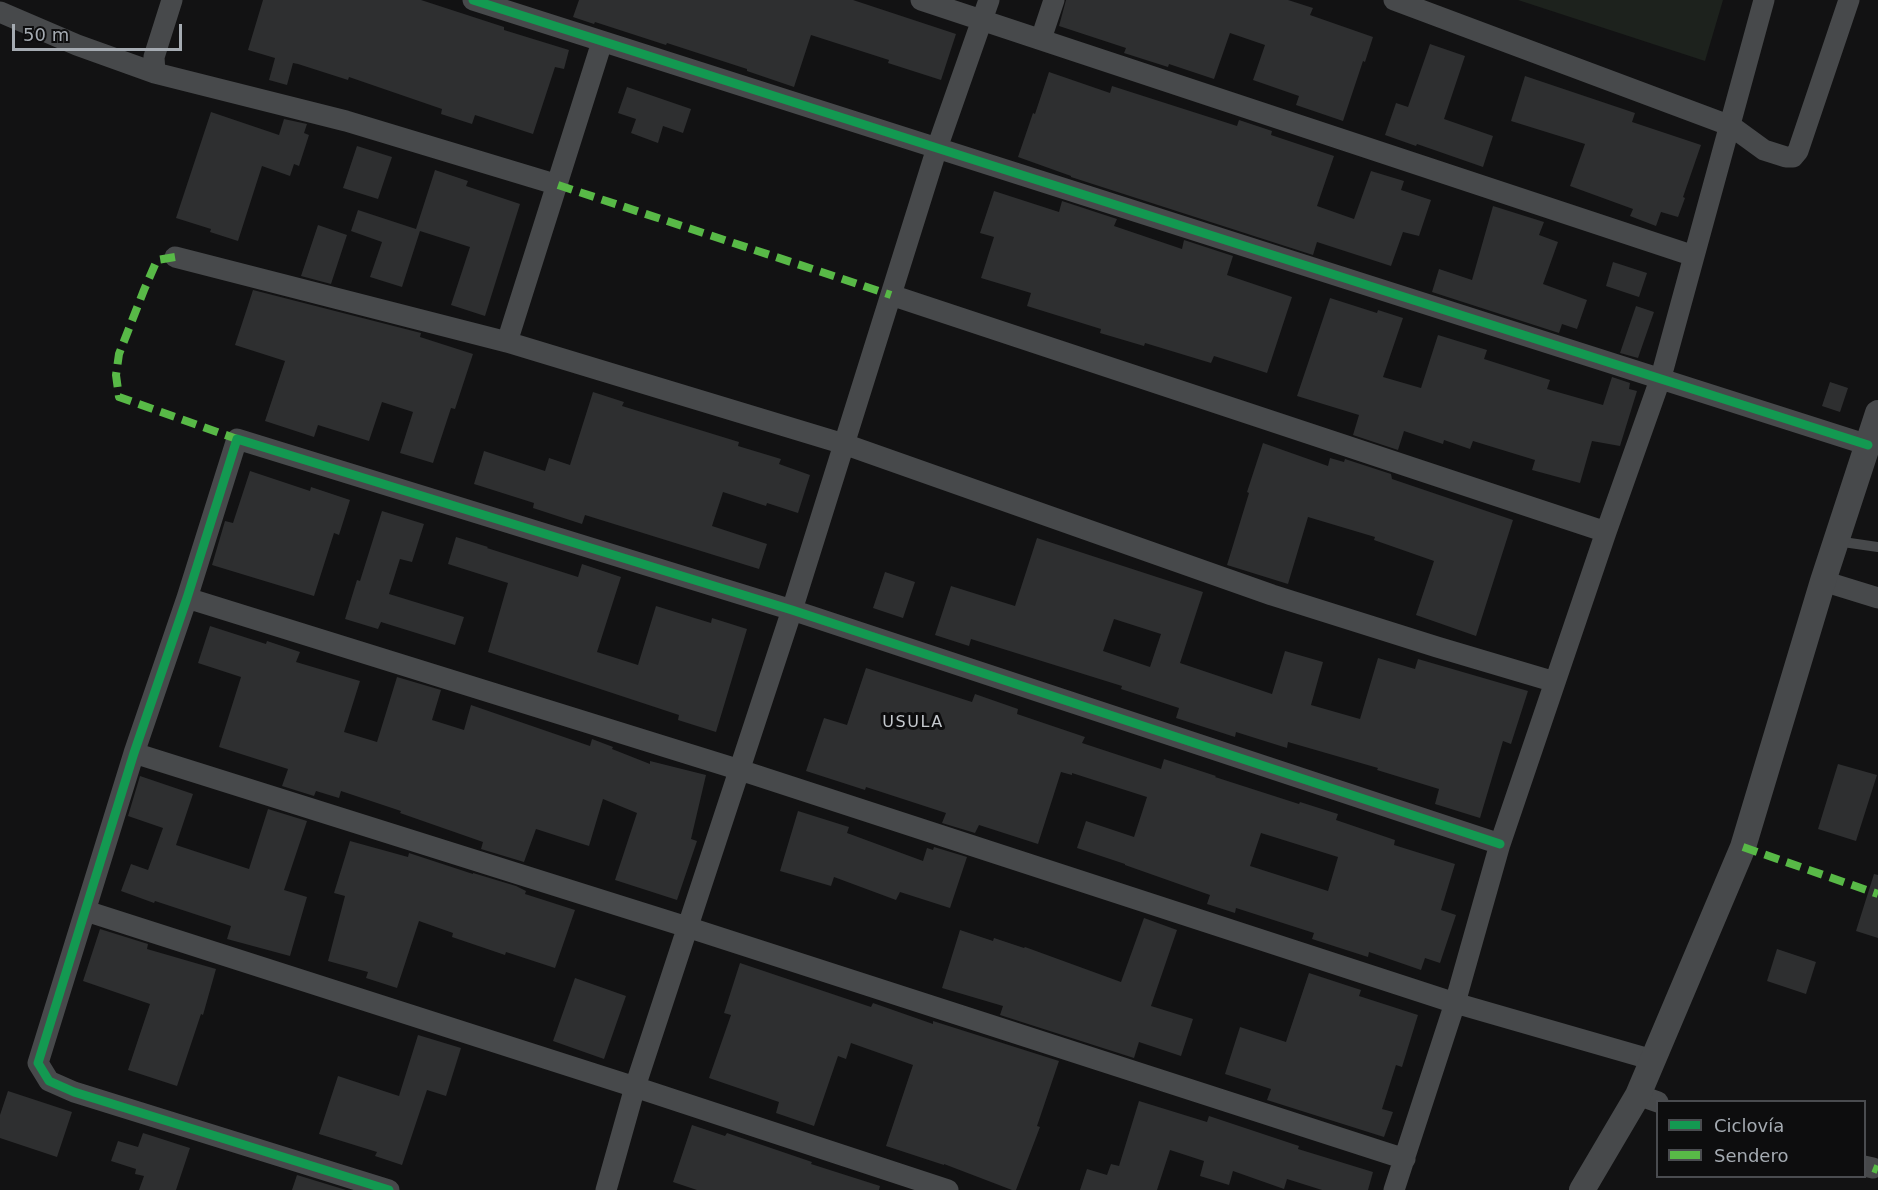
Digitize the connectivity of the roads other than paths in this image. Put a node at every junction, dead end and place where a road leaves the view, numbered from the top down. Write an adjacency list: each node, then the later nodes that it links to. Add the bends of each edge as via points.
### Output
1 (172, 0): 12 (street, via 154,57)
2 (473, 0): 11 (street)
3 (921, 0): 8 (street)
4 (1054, 0): 10 (street)
5 (1394, 0): 13 (street)
6 (1764, 0): 13 (street)
7 (1849, 0): 13 (street, via 1793,157 1764,150)
8 (986, 10): 10 (street); 14 (street)
9 (0, 12): 12 (street)
10 (1041, 39): 16 (street)
11 (602, 42): 14 (street); 15 (street)
12 (155, 73): 15 (street, via 346,121)
13 (1731, 126): 16 (street)
14 (937, 148): 18 (street); 20 (street)
15 (558, 185): 19 (street)
16 (1694, 256): 20 (street)
17 (175, 257): 19 (street)
18 (891, 295): 22 (street); 24 (street)
19 (507, 342): 22 (street)
20 (1661, 377): 23 (street); 24 (street)
21 (1878, 413): 23 (street)
22 (844, 444): 30 (street); 31 (street, via 1272,595)
23 (1873, 446): 25 (street)
24 (1606, 532): 31 (street)
25 (1836, 541): 26 (lane); 27 (street)
26 (1878, 547)
27 (1823, 581): 29 (street); 38 (street, via 1743,847)
28 (187, 598): 30 (street, via 237,439); 32 (street); 33 (street)
29 (1878, 598)
30 (792, 610): 33 (street); 34 (street)
31 (1555, 682): 34 (street)
32 (134, 753): 35 (street); 36 (street)
33 (740, 770): 36 (street); 37 (street)
34 (1500, 844): 37 (street)
35 (86, 911): 39 (street); 42 (street, via 38,1063 49,1081)
36 (687, 927): 39 (street); 41 (street)
37 (1455, 1003): 38 (street); 41 (street)
38 (1653, 1060): 40 (street)
39 (635, 1087): 43 (street); 44 (street)
40 (1648, 1098): 46 (street)
41 (1405, 1159): 45 (street)
42 (389, 1190)
43 (606, 1190)
44 (948, 1190)
45 (1394, 1190)
46 (1582, 1190)

